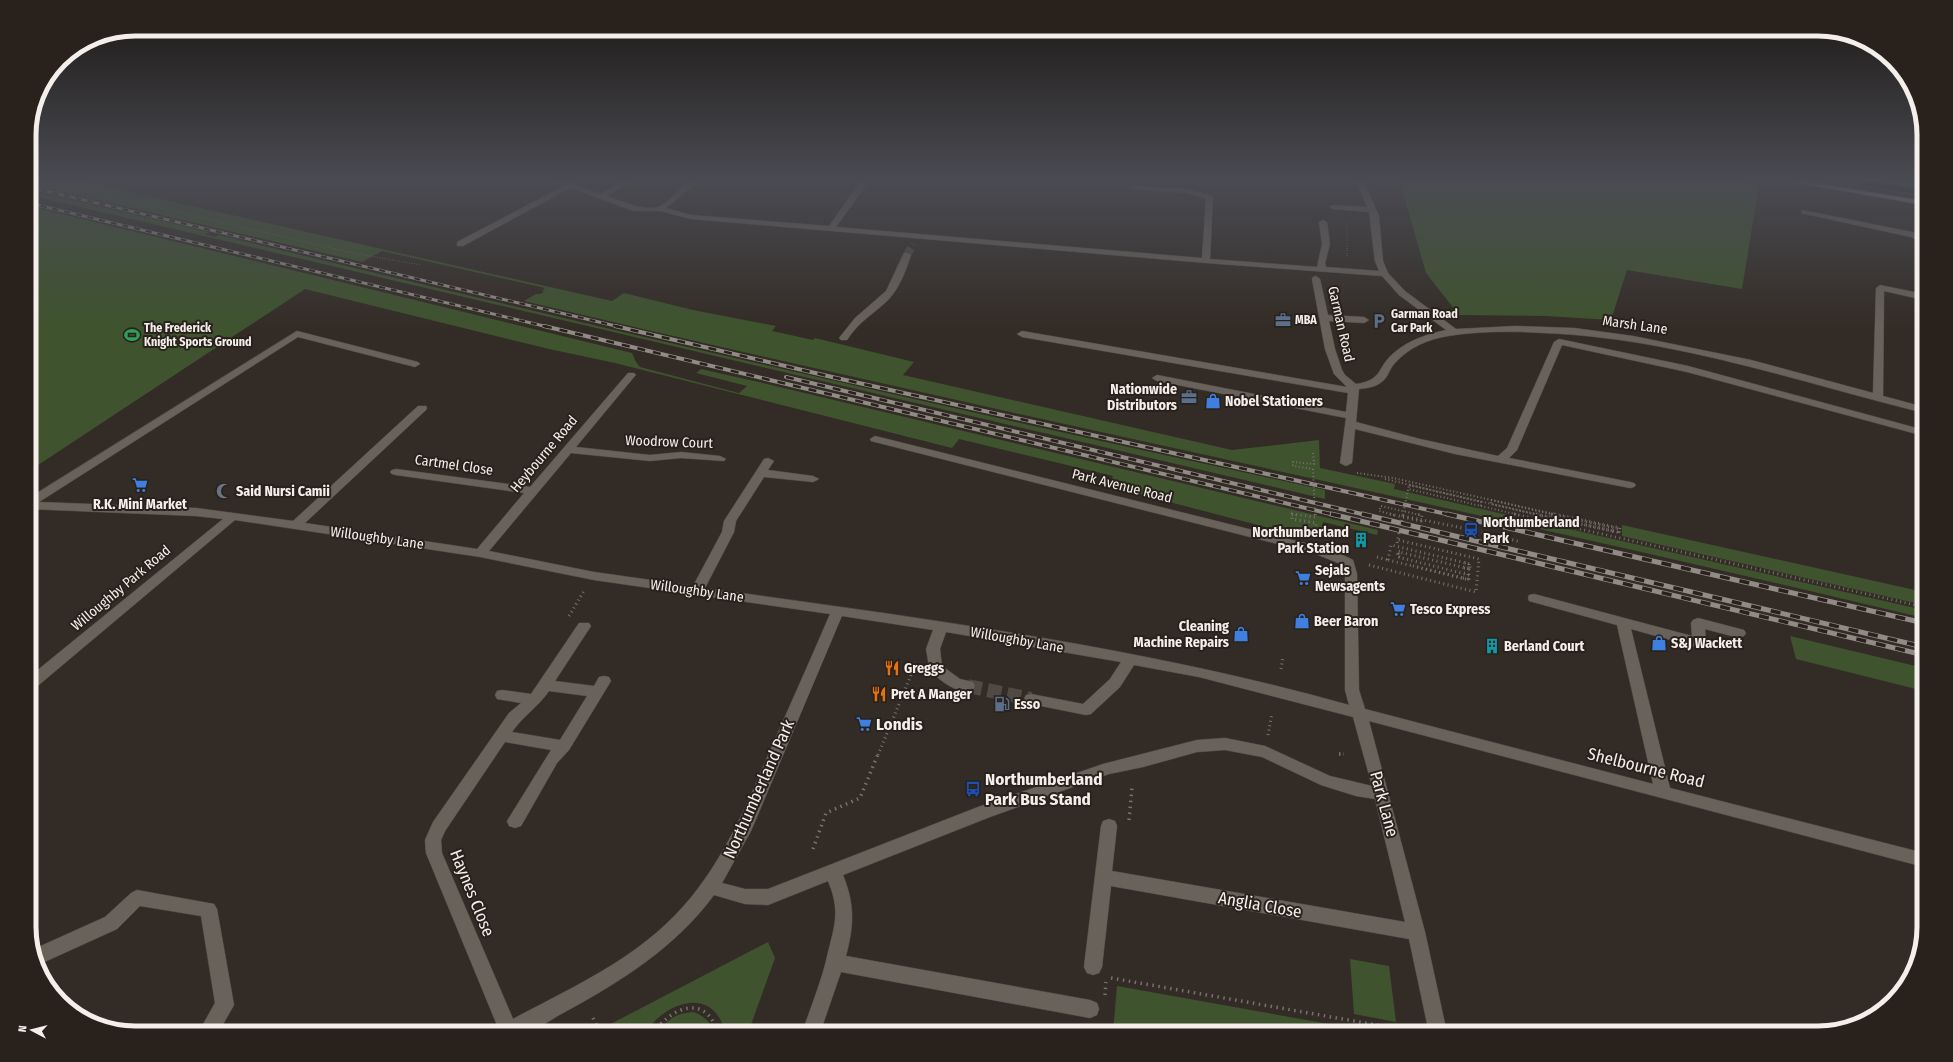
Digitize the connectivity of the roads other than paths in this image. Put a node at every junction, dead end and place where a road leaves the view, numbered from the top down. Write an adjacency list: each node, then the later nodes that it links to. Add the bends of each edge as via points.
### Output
1 (489, 229): 9 (street)
2 (826, 229): 3 (street, Garman Road)
3 (831, 229): 11 (street, Garman Road, via 915,240)
4 (1208, 229): 11 (street)
5 (1324, 229): 12 (street, via 1326,244)
6 (1376, 229): 13 (street, via 1379,261)
7 (1883, 229): 8 (street)
8 (1917, 237)
9 (460, 244)
10 (907, 255): 20 (street, via 886,296 851,325)
11 (1206, 262): 12 (street, Garman Road)
12 (1322, 269): 13 (street, Garman Road)
13 (1384, 274): 18 (street, via 1402,293)
14 (1316, 279): 16 (street, Garman Road)
15 (1917, 296): 25 (street, via 1880,288)
16 (1324, 318): 17 (street); 24 (street, Garman Road, via 1337,372)
17 (1364, 320)
18 (1454, 332): 24 (street, Marsh Lane, via 1412,346 1387,365 1380,380 1371,386); 25 (street, Marsh Lane, via 1566,332 1668,344 1717,354)
19 (1022, 334): 24 (street, Marsh Lane)
20 (844, 338)
21 (415, 364): 41 (street, via 297,334)
22 (631, 375): 31 (street, Heybourne Road)
23 (1157, 378): 28 (street)
24 (1354, 389): 28 (street)
25 (1878, 398): 27 (street, Marsh Lane)
26 (422, 408): 44 (street)
27 (1917, 408)
28 (1351, 420): 33 (street, via 1393,437); 35 (street)
29 (1917, 430): 33 (street, via 1688,369 1559,342 1512,450)
30 (875, 440): 46 (street, Park Avenue Road, via 1317,550 1349,563)
31 (568, 449): 32 (street, Woodrow Court, via 650,458 681,455); 40 (street, Heybourne Road)
32 (720, 459)
33 (1500, 460): 39 (street)
34 (768, 461): 37 (street)
35 (1346, 463)
36 (396, 472): 40 (street, Cartmel Close)
37 (760, 473): 38 (street); 47 (street, via 730,521 728,532)
38 (813, 479)
39 (1630, 485)
40 (532, 491): 45 (street, Heybourne Road)
41 (36, 500)
42 (36, 504): 43 (street, Willoughby Lane)
43 (233, 516): 44 (street, Willoughby Lane); 55 (street, Willoughby Park Road)
44 (295, 526): 45 (street, Willoughby Lane)
45 (480, 553): 47 (street, Willoughby Lane, via 594,576)
46 (1351, 574): 61 (street, Park Lane, via 1352,690)
47 (697, 591): 49 (street, Willoughby Lane)
48 (1534, 598): 50 (street)
49 (838, 611): 52 (street, Willoughby Lane); 71 (street, Northumberland Park, via 743,831)
50 (1623, 622): 53 (street, via 1699,643 1698,623); 64 (street)
51 (584, 626): 56 (street, Haynes Close)
52 (941, 627): 54 (street, Willoughby Lane); 57 (street, via 933,649 935,668 956,684)
53 (1739, 633)
54 (1130, 659): 59 (street, via 1115,683 1086,710); 61 (street, Willoughby Lane, via 1255,685)
55 (36, 679)
56 (544, 685): 60 (street, Haynes Close); 63 (street, via 601,686)
57 (968, 686)
58 (502, 695): 60 (street)
59 (1031, 699)
60 (535, 700): 62 (street, Haynes Close, via 514,717)
61 (1359, 713): 64 (street, Shelbourne Road); 65 (street, Park Lane)
62 (501, 736): 63 (street); 78 (street, Haynes Close, via 439,827 432,847)
63 (564, 746): 66 (street, via 552,758)
64 (1663, 792): 68 (street, Shelbourne Road)
65 (1382, 794): 69 (street, via 1326,781 1265,752 1238,746 1197,746 1108,768 984,812); 72 (street, Park Lane)
66 (515, 821)
67 (1109, 826): 70 (street)
68 (1917, 858)
69 (833, 872): 71 (street, via 768,897 752,899); 74 (street, via 844,904 844,920)
70 (1103, 877): 72 (street, Anglia Close); 75 (street)
71 (710, 886): 79 (street, Northumberland Park, via 688,914 652,948 600,981)
72 (1416, 932): 81 (street, Park Lane)
73 (40, 956): 77 (street, via 110,923 137,898 208,909 225,1005)
74 (834, 962): 76 (street); 80 (street)
75 (1092, 967)
76 (1090, 1009)
77 (212, 1026)
78 (506, 1026)
79 (519, 1026)
80 (813, 1026)
81 (1436, 1026)

